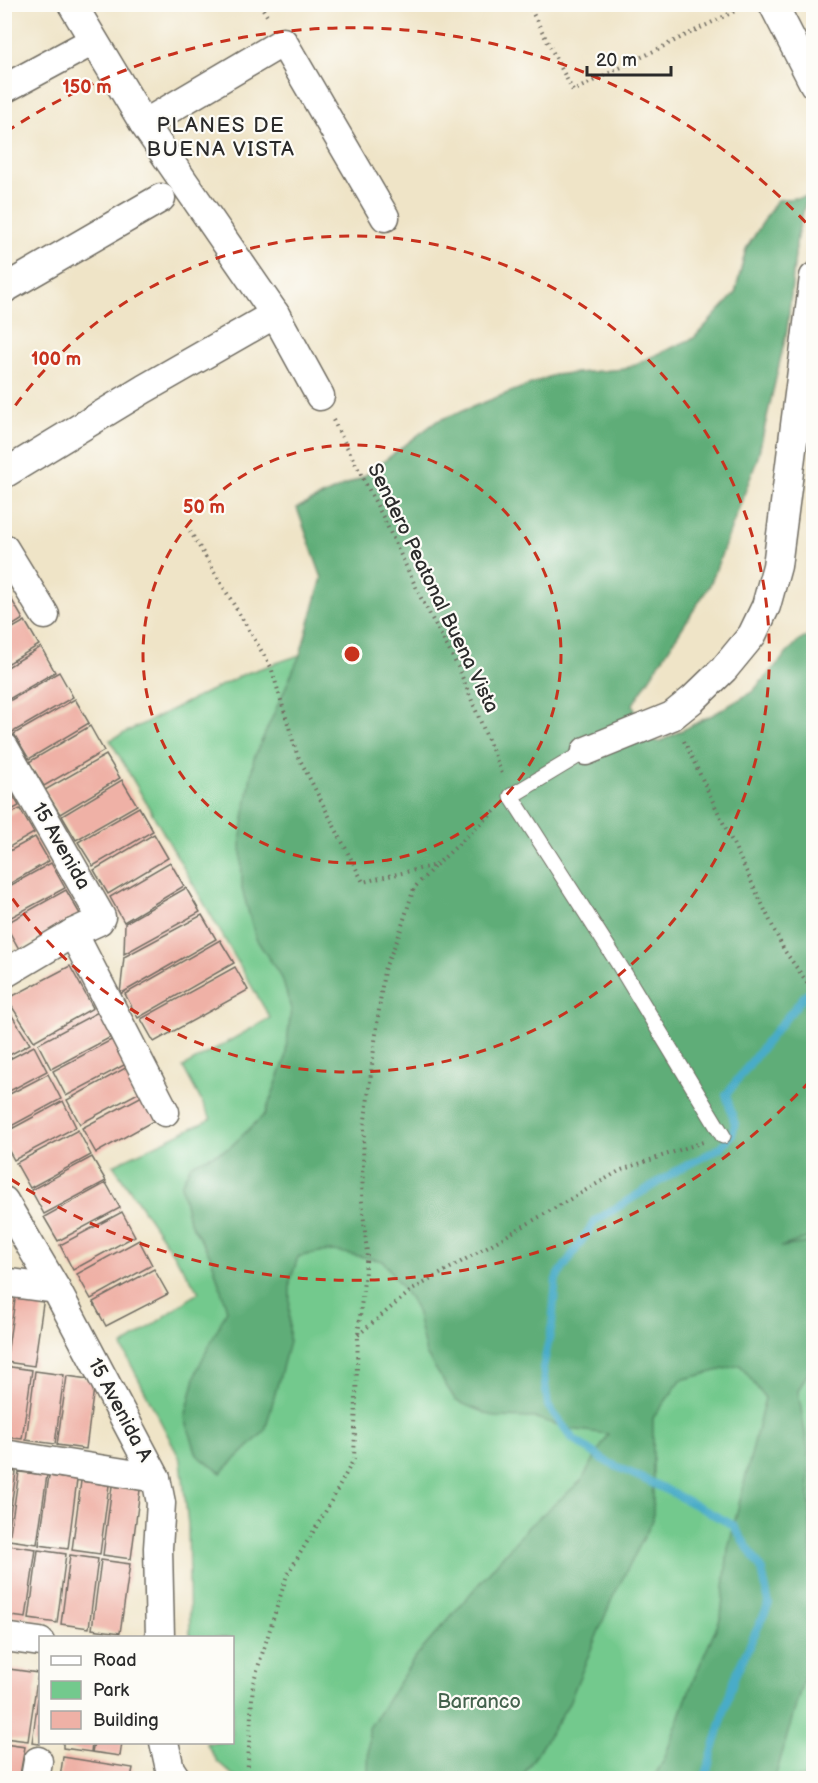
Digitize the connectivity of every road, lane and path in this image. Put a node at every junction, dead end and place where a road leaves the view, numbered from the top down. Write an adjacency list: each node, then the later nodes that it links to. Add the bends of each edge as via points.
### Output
1 (72, 4): 5 (street)
2 (528, 4): 3 (path, via 573,91)
3 (748, 4)
4 (773, 4): 6 (street)
5 (93, 42): 7 (street); 8 (street)
6 (813, 84)
7 (4, 89)
8 (144, 124): 10 (street, via 283,42); 13 (street)
9 (161, 198): 12 (street)
10 (385, 217)
11 (813, 277): 19 (street, via 777,566 766,606 752,635 724,669)
12 (4, 289)
13 (274, 314): 14 (street); 15 (street)
14 (320, 396): 22 (path, Sendero Peatonal Buena Vista, via 458,667)
15 (4, 474)
16 (190, 531): 23 (path, via 271,668 297,754 363,882)
17 (4, 548): 18 (street)
18 (45, 615)
19 (672, 716): 21 (street); 26 (path, via 784,950)
20 (4, 747): 24 (street, 15 Avenida, via 100,913 99,921)
21 (586, 751): 22 (lane)
22 (511, 796): 23 (path); 28 (lane)
23 (436, 865): 32 (path, via 414,888 384,970 364,1128 362,1201 367,1253)
24 (73, 933): 25 (street); 27 (street)
25 (4, 974)
26 (813, 992)
27 (165, 1112)
28 (723, 1136): 32 (path, via 621,1170 412,1290)
29 (4, 1202): 31 (street, 15 Avenida A)
30 (4, 1281): 31 (street)
31 (56, 1289): 34 (street, 15 Avenida A)
32 (358, 1335): 40 (path, via 354,1459 287,1575 254,1683)
33 (4, 1454): 34 (street)
34 (156, 1478): 35 (street, 15 Avenida A, via 161,1503)
35 (159, 1636)
36 (4, 1637): 37 (street)
37 (39, 1642)
38 (164, 1744): 39 (street)
39 (176, 1779)
40 (247, 1779)

